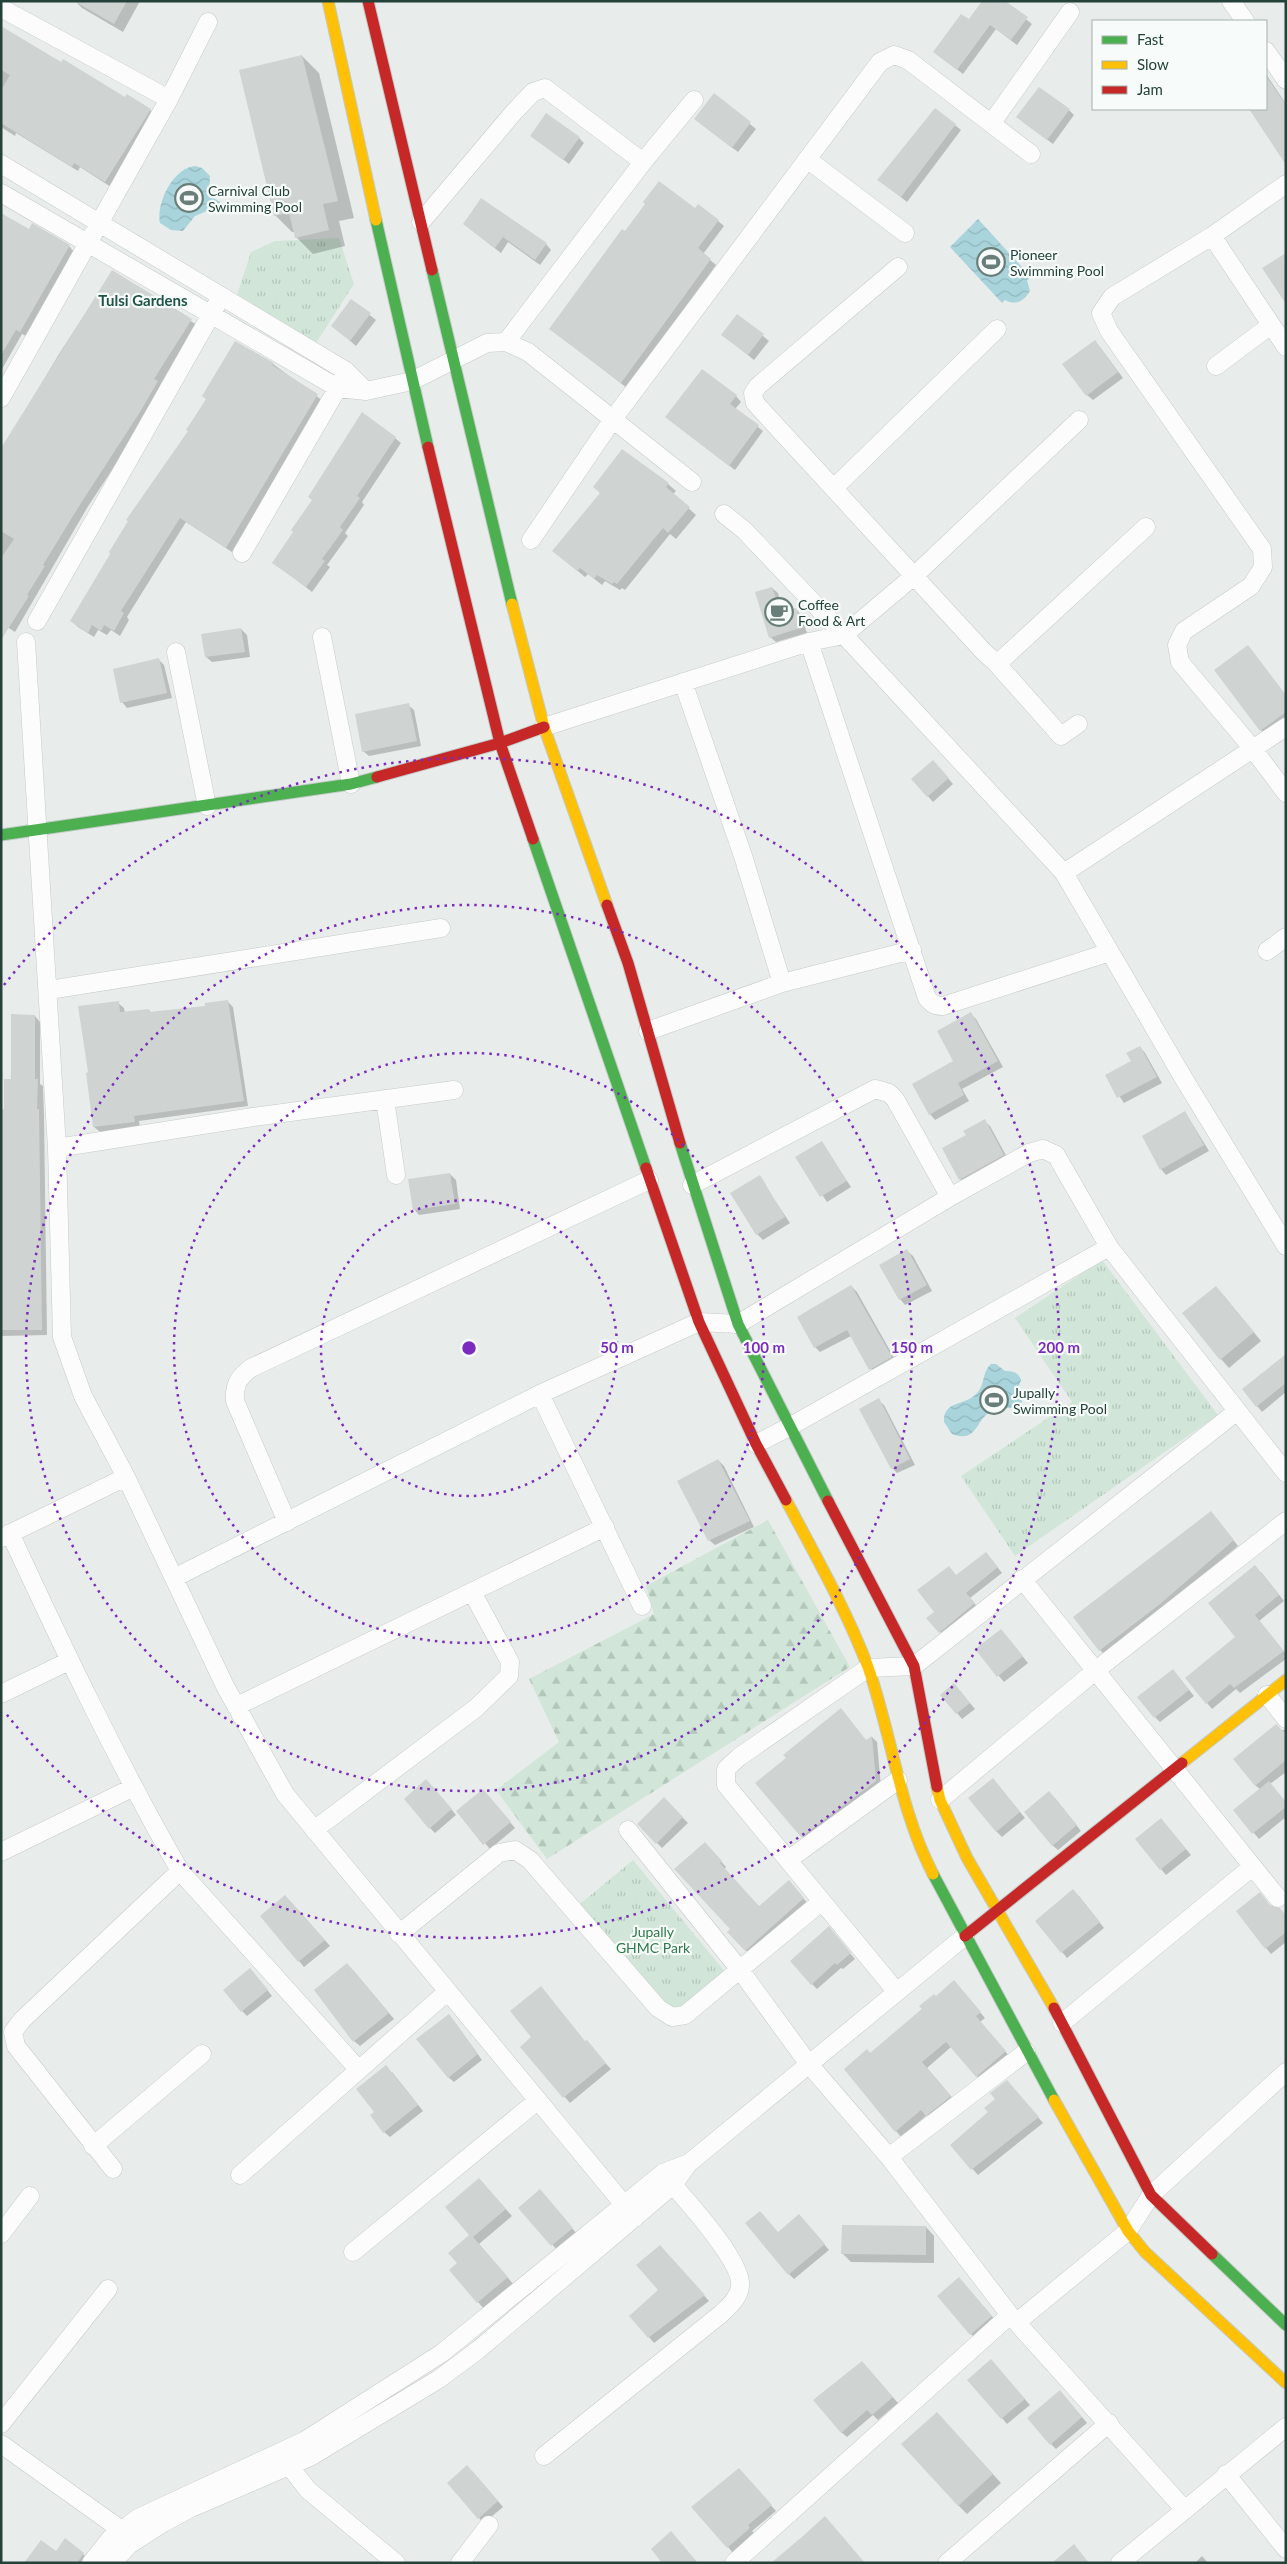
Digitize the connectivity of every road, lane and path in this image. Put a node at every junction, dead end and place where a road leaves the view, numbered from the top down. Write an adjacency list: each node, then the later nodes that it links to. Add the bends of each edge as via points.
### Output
1 (328, 1): 34 (street)
2 (368, 1): 19 (street)
3 (1231, 1): 6 (street)
4 (1, 8): 10 (street)
5 (1070, 12): 12 (street)
6 (1244, 20)
7 (208, 22): 10 (street)
8 (1267, 52): 9 (street)
9 (1286, 80)
10 (169, 99): 20 (street)
11 (694, 100): 15 (street)
12 (990, 124): 13 (street); 14 (street, via 908,60 894,54 880,62)
13 (1031, 154)
14 (807, 159): 21 (street); 38 (street)
15 (643, 162): 19 (street, via 545,88 534,92 514,112); 29 (street)
16 (1, 164): 20 (street)
17 (1286, 184): 22 (street)
18 (1, 193): 23 (street)
19 (421, 222): 31 (street)
20 (99, 224): 23 (street); 25 (street)
21 (905, 233)
22 (1212, 236): 27 (street); 59 (street, via 1112,297 1101,313 1109,331 1262,548 1263,567 1251,586 1184,631 1177,644 1180,662)
23 (88, 245): 26 (street); 37 (street)
24 (898, 267): 41 (street, via 753,393 755,403 770,421)
25 (222, 297): 26 (street); 33 (street)
26 (212, 314): 35 (street); 47 (street)
27 (1271, 325): 30 (street); 32 (street)
28 (997, 329): 41 (street)
29 (506, 342): 31 (street, via 488,343); 38 (street, via 528,352)
30 (1286, 347)
31 (452, 362): 34 (street); 56 (street)
32 (1216, 366)
33 (346, 371): 35 (street); 36 (street)
34 (412, 380): 36 (street); 58 (street)
35 (338, 388): 36 (street); 45 (street)
36 (366, 391)
37 (1, 398)
38 (613, 419): 40 (street); 44 (street)
39 (1079, 420): 46 (street)
40 (692, 482)
41 (834, 488): 46 (street)
42 (724, 514): 48 (street, via 744,530)
43 (1146, 527): 53 (street)
44 (530, 540)
45 (242, 554)
46 (915, 575): 48 (street); 53 (street)
47 (37, 621)
48 (844, 635): 51 (street); 65 (street)
49 (322, 636): 60 (street)
50 (26, 642): 63 (street)
51 (808, 642): 54 (street); 68 (street)
52 (176, 652): 62 (street)
53 (997, 664): 55 (street, via 1061,736)
54 (682, 682): 56 (street); 71 (street, via 743,856)
55 (1078, 724)
56 (544, 727): 58 (street); 73 (street, via 628,963)
57 (1286, 727): 59 (street)
58 (500, 743): 60 (street); 78 (street)
59 (1253, 749): 61 (street); 65 (street)
60 (351, 784): 62 (street)
61 (1286, 793)
62 (207, 806): 63 (street)
63 (38, 829): 64 (street); 72 (street)
64 (1, 835)
65 (1064, 873): 70 (street)
66 (441, 928): 72 (street)
67 (1286, 937): 69 (street)
68 (912, 950): 70 (street, via 927,998 937,1006); 71 (street)
69 (1267, 951)
70 (1110, 952): 81 (street, via 1188,1088)
71 (782, 982): 73 (street)
72 (48, 990): 76 (street)
73 (648, 1031): 79 (street)
74 (454, 1090): 75 (street)
75 (385, 1099): 76 (street); 77 (street)
76 (57, 1148): 90 (street, via 62,1337 83,1396)
77 (396, 1175)
78 (649, 1180): 83 (street); 92 (street, via 250,1368 240,1377 234,1389 235,1401)
79 (692, 1185): 80 (street, via 875,1089 896,1099); 84 (street)
80 (950, 1197): 82 (street, via 1029,1153 1047,1149 1063,1164); 84 (street)
81 (1286, 1246)
82 (1109, 1247): 86 (street); 87 (street)
83 (699, 1322): 84 (street); 85 (street); 88 (street)
84 (738, 1324): 87 (street)
85 (540, 1394): 92 (street); 93 (street)
86 (1236, 1412): 89 (street); 96 (street)
87 (789, 1427): 88 (street); 100 (street)
88 (756, 1444): 101 (street, via 842,1604)
89 (1286, 1473)
90 (126, 1477): 94 (street); 95 (street)
91 (1286, 1521): 102 (street)
92 (288, 1522): 95 (street)
93 (605, 1527): 97 (street); 98 (street)
94 (6, 1535): 99 (street)
95 (174, 1578): 106 (street)
96 (1022, 1579): 100 (street); 102 (street)
97 (472, 1592): 106 (street); 112 (street, via 510,1662 509,1676 476,1708)
98 (642, 1606)
99 (69, 1661): 104 (street); 110 (street)
100 (914, 1666): 101 (street); 111 (street)
101 (868, 1668): 109 (street); 115 (street, via 726,1769 726,1785)
102 (1095, 1671): 108 (street); 111 (street)
103 (1286, 1680): 105 (street)
104 (1, 1694)
105 (1267, 1695): 107 (street); 108 (street)
106 (237, 1706): 112 (street, via 284,1794)
107 (1286, 1719)
108 (1174, 1769): 116 (street); 120 (street)
109 (898, 1780): 115 (street); 122 (street, via 912,1828)
110 (132, 1788): 114 (street); 117 (street)
111 (940, 1800): 120 (street, via 967,1858)
112 (314, 1830): 121 (street)
113 (628, 1830): 123 (street)
114 (1, 1852)
115 (788, 1860): 119 (street)
116 (1252, 1867): 118 (street); 126 (street)
117 (180, 1871): 130 (street); 133 (street, via 13,2032 16,2046)
118 (1278, 1898)
119 (821, 1902): 123 (street); 125 (street)
120 (997, 1909): 122 (street); 126 (street)
121 (399, 1934): 123 (street, via 499,1853 515,1850 530,1860 658,2008 672,2017 685,2015); 124 (street)
122 (965, 1936): 125 (street); 127 (street)
123 (740, 1970): 129 (street)
124 (447, 1992): 130 (street); 132 (street)
125 (896, 1992): 129 (street)
126 (1062, 2023): 138 (street)
127 (1026, 2052): 134 (street); 141 (street)
128 (202, 2054): 133 (street)
129 (808, 2063): 134 (street); 137 (street)
130 (358, 2069): 136 (street)
131 (1283, 2081): 138 (street)
132 (538, 2101): 140 (street); 143 (street)
133 (93, 2146): 135 (street)
134 (888, 2157): 145 (street)
135 (113, 2169)
136 (240, 2175)
137 (668, 2179): 140 (street); 152 (street, via 723,2245 738,2272 741,2285 738,2296 721,2314)
138 (1151, 2195): 141 (street); 146 (street)
139 (30, 2196): 142 (street)
140 (630, 2212): 153 (street, via 442,2353)
141 (1128, 2231): 145 (street); 147 (street, via 1145,2252)
142 (1, 2234)
143 (353, 2252)
144 (108, 2289): 149 (street)
145 (1014, 2319): 148 (street); 164 (street)
146 (1286, 2325)
147 (1286, 2383)
148 (1109, 2423): 155 (street); 165 (street)
149 (1, 2424)
150 (1286, 2427): 154 (street)
151 (1, 2444): 157 (street)
152 (544, 2456)
153 (284, 2460): 157 (street, via 201,2487); 158 (street, via 191,2508); 162 (street, via 308,2490)
154 (1226, 2474): 155 (street); 159 (street)
155 (1185, 2510): 166 (street)
156 (490, 2525): 163 (street)
157 (120, 2529): 158 (street); 160 (street)
158 (130, 2545): 161 (street)
159 (1286, 2549)
160 (97, 2561)
161 (112, 2563)
162 (396, 2563)
163 (460, 2563)
164 (734, 2563)
165 (947, 2563)
166 (1120, 2563)

